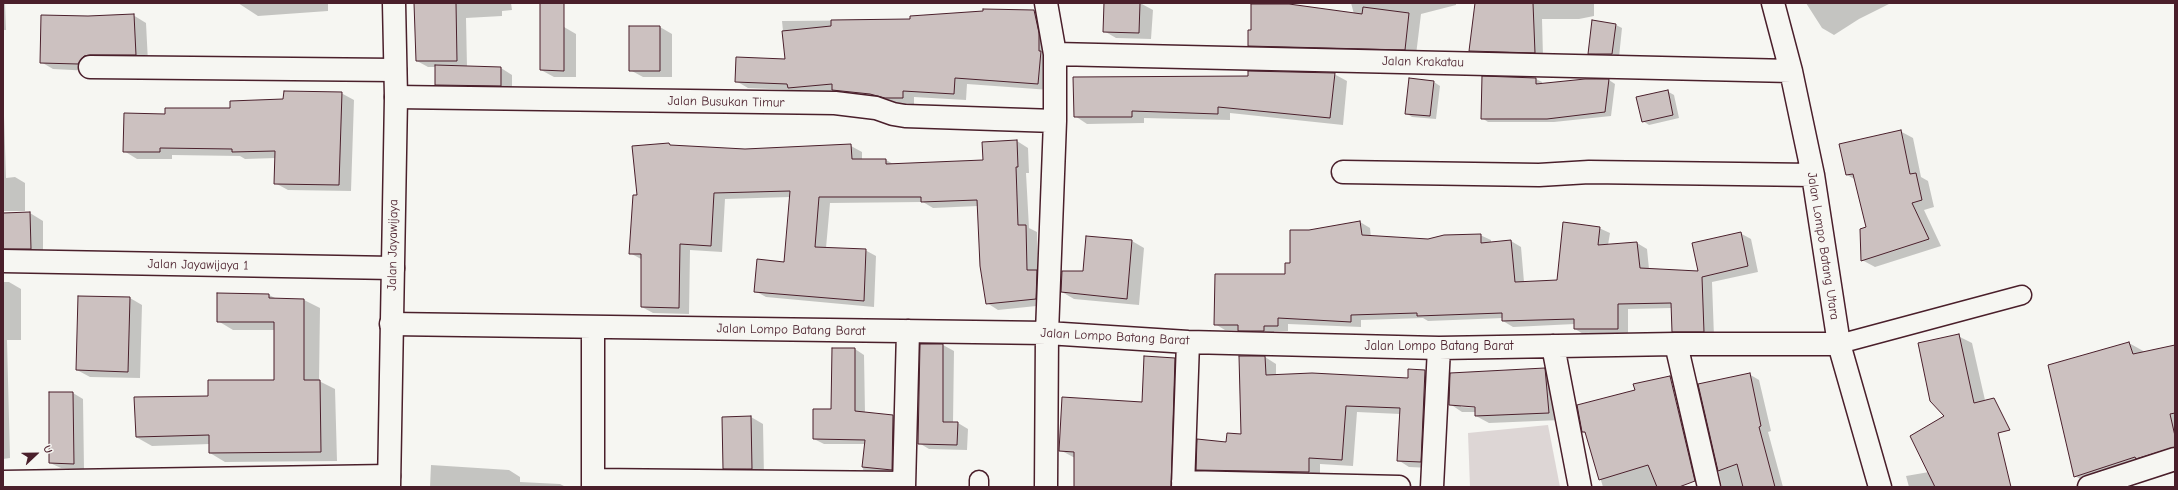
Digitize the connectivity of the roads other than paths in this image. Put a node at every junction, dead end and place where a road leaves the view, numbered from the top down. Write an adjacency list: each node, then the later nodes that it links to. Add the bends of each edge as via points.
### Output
1 (394, 3): 6 (street, Jalan Jayawijaya)
2 (1046, 3): 4 (street)
3 (1773, 3): 7 (street, Jalan Lompo Batang Utara)
4 (1055, 54): 7 (street, Jalan Krakatau); 9 (street)
5 (90, 67): 6 (street)
6 (396, 70): 8 (street, Jalan Jayawijaya)
7 (1791, 71): 11 (street, Jalan Lompo Batang Utara)
8 (396, 97): 9 (street, Jalan Busukan Timur, via 836,103 876,108 905,116); 13 (street, Jalan Jayawijaya)
9 (1055, 121): 18 (street)
10 (1344, 172): 11 (street)
11 (1813, 175): 21 (street, Jalan Lompo Batang Utara)
12 (3, 261): 13 (street, Jalan Jayawijaya 1)
13 (393, 268): 15 (street, Jalan Jayawijaya)
14 (2022, 296): 21 (lane)
15 (391, 324): 16 (street, Jalan Lompo Batang Barat); 25 (street, Jalan Jayawijaya)
16 (593, 328): 17 (street, Jalan Lompo Batang Barat); 28 (street)
17 (908, 331): 18 (street, Jalan Lompo Batang Barat); 29 (street)
18 (1047, 333): 19 (street, Jalan Lompo Batang Barat); 31 (street)
19 (1188, 342): 23 (street, Jalan Lompo Batang Barat); 30 (street)
20 (1676, 344): 21 (street, Jalan Lompo Batang Barat); 22 (street, Jalan Lompo Batang Barat); 35 (street)
21 (1838, 344): 36 (street, Jalan Lompo Batang Utara)
22 (1553, 346): 23 (street, Jalan Lompo Batang Barat); 34 (street)
23 (1439, 348): 33 (street)
24 (2175, 459): 37 (street)
25 (389, 481): 27 (street)
26 (3, 482): 27 (street)
27 (201, 483)
28 (593, 483): 29 (street)
29 (904, 485)
30 (1183, 485): 32 (street)
31 (1046, 487)
32 (1399, 487)
33 (1432, 487)
34 (1580, 487)
35 (1710, 487)
36 (1880, 487)
37 (2089, 487)

